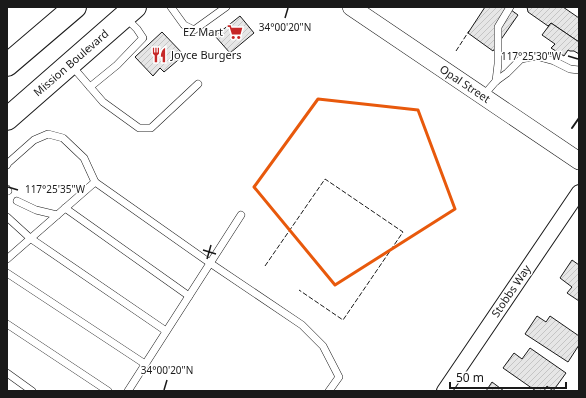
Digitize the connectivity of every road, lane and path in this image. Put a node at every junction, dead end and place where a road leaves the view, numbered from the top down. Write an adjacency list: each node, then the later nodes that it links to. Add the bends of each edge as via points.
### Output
1 (171, 7): 2 (lane, via 184,25 194,30)
2 (226, 7)
3 (352, 7): 13 (street, Opal Street)
4 (510, 7): 10 (lane, via 498,27)
5 (67, 10): 8 (main road)
6 (130, 12): 7 (main road, Mission Boulevard); 12 (lane, via 143,38 117,65)
7 (70, 64): 12 (lane); 14 (main road, Mission Boulevard)
8 (7, 66)
9 (579, 70): 10 (lane, via 536,56 521,59)
10 (496, 81): 13 (lane)
11 (198, 84): 12 (lane, via 151,128 139,128 103,102)
12 (90, 87)
13 (483, 96): 15 (street, Opal Street)
14 (7, 119)
15 (579, 161)
16 (7, 165): 17 (lane, via 34,140 48,134 63,138 84,158)
17 (95, 182): 20 (lane); 26 (lane)
18 (579, 192): 37 (street, Stobbs Way)
19 (17, 201): 21 (lane, via 36,210)
20 (65, 208): 21 (lane); 28 (lane)
21 (57, 215): 24 (lane)
22 (241, 215): 26 (lane)
23 (7, 217): 24 (lane)
24 (30, 238): 25 (lane); 30 (lane)
25 (7, 259)
26 (210, 263): 28 (lane); 36 (lane, via 302,325 323,346 339,377)
27 (7, 273): 31 (lane)
28 (189, 296): 30 (lane)
29 (7, 324): 34 (lane)
30 (166, 331): 31 (lane)
31 (145, 364): 35 (lane)
32 (7, 373): 33 (lane)
33 (32, 391)
34 (108, 391)
35 (128, 391)
36 (329, 391)
37 (444, 391)

